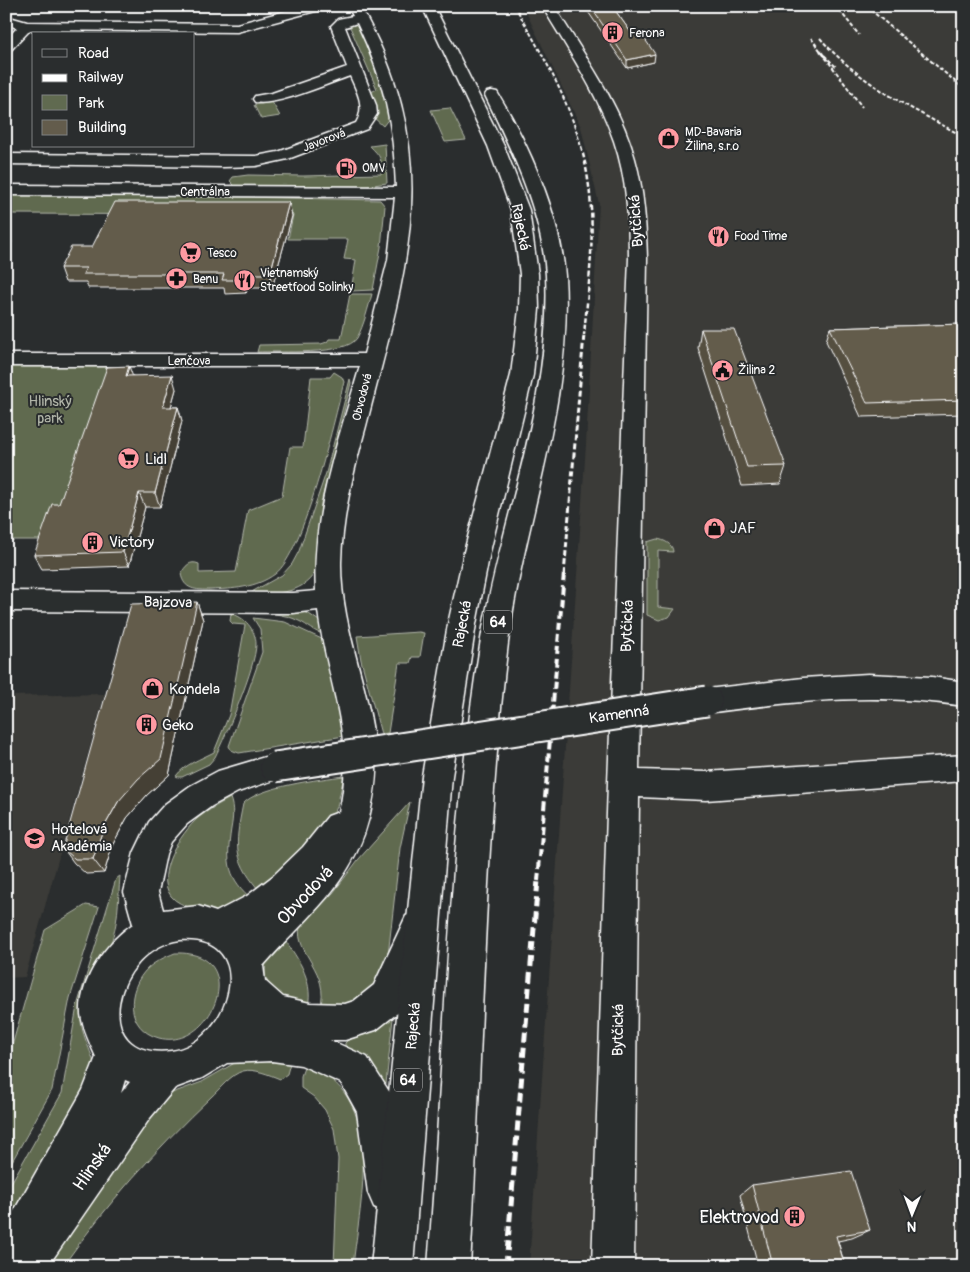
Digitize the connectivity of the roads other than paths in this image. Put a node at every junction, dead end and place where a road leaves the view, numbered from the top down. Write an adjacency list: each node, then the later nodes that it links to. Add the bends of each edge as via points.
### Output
1 (319, 6): 7 (street, via 237,28)
2 (428, 6): 24 (street, Rajecká / 64, via 511,183 525,240 529,300 522,375 462,624 437,776)
3 (446, 6): 34 (street, Rajecká / 64, via 534,181 550,239 556,310 550,377 540,435 511,555 496,637 480,764)
4 (548, 6): 22 (street, Bytčická, via 616,126 630,168 637,210)
5 (357, 12): 9 (street, Javorová, via 338,26); 15 (street, Obvodová, via 379,58 398,120 404,152)
6 (6, 20): 7 (street)
7 (26, 26): 8 (street)
8 (6, 47)
9 (356, 69): 10 (street); 12 (street, Javorová, via 369,105 369,114 362,126 282,156)
10 (260, 99)
11 (6, 159): 12 (street, Javorová)
12 (224, 162): 14 (street)
13 (6, 190): 14 (street, Centrálna)
14 (219, 192): 15 (street, Centrálna)
15 (404, 192): 17 (street, Obvodová, via 393,280)
16 (6, 360): 17 (street, Lenčova)
17 (372, 360): 18 (street, Obvodová, via 332,530 328,564)
18 (330, 599): 19 (street, Bajzova, via 293,603); 23 (street, Obvodová, via 361,761)
19 (6, 601)
20 (964, 694): 26 (street, Kamenná, bridge, via 923,687 859,685 784,691 275,767 228,781 201,796 176,814 160,832 150,853 141,892)
21 (964, 768): 22 (street, via 706,786)
22 (623, 783): 35 (street, Bytčická)
23 (358, 795): 25 (street, Obvodová, via 326,846 306,867 264,904); 27 (street, Obvodová, via 339,857 324,880 280,922)
24 (423, 917): 27 (street, via 387,998 363,1017 345,1022 310,1021 274,1013); 31 (street, Rajecká / 64)
25 (219, 929): 26 (street, via 183,923); 27 (street, via 235,942)
26 (152, 932): 29 (street, via 131,946 114,965 103,988 99,1012 102,1028)
27 (247, 975): 28 (street, via 240,1020)
28 (221, 1045): 30 (street, via 204,1058); 31 (street, via 272,1042 303,1047 354,1070 376,1107)
29 (116, 1054): 30 (street, via 137,1068); 32 (street, Hlinská, via 98,1102)
30 (164, 1071): 33 (street, Hlinská, via 136,1104)
31 (393, 1254)
32 (7, 1266)
33 (22, 1266)
34 (449, 1266)
35 (613, 1266)

